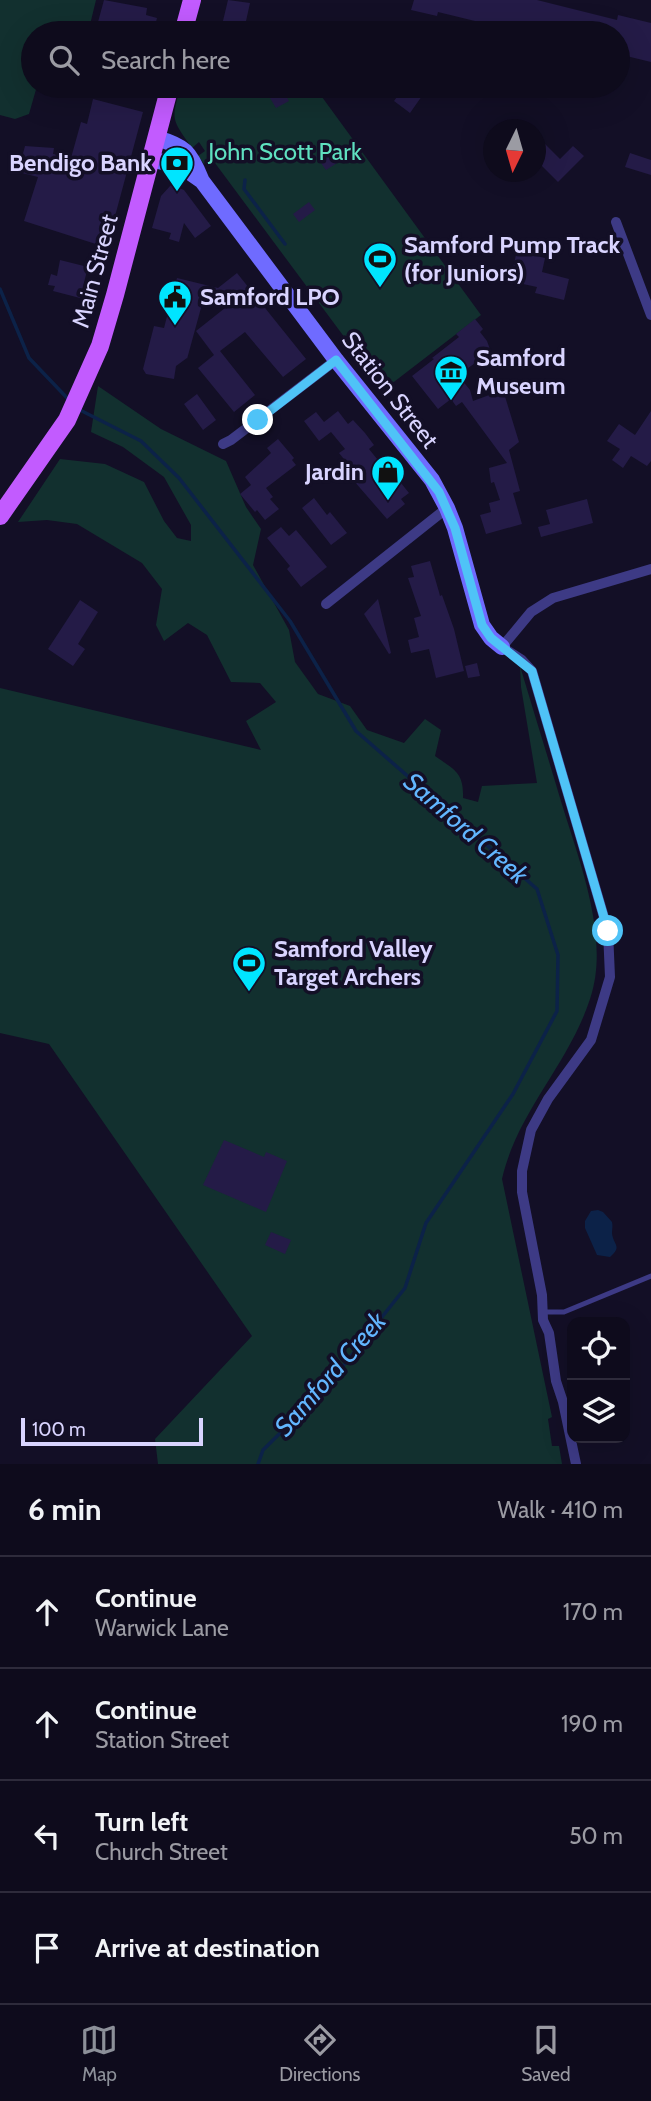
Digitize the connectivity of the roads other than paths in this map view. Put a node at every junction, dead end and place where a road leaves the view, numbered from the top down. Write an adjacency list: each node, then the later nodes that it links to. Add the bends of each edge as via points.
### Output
1 (192, 0): 2 (main road)
2 (186, 21)
3 (167, 98): 4 (main road, Main Street)
4 (156, 138): 5 (main road, Main Street); 6 (street, Station Street, via 191,155)
5 (151, 159): 6 (street, Station Street, via 182,167); 12 (main road, Main Street, via 110,314 86,380 67,421)
6 (202, 181): 9 (street, Station Street)
7 (616, 222): 8 (street)
8 (651, 315)
9 (336, 360): 10 (street); 11 (street, Station Street, via 432,480)
10 (223, 444)
11 (447, 508): 14 (street); 15 (street, Station Street, via 482,625)
12 (0, 516)
13 (651, 569): 15 (street, via 553,598 531,612)
14 (326, 604)
15 (502, 647): 17 (street, via 532,671 608,931 610,977 591,1040 531,1130 522,1171)
16 (651, 1276): 17 (lane, via 564,1312)
17 (543, 1312): 18 (street)
18 (576, 1464)

